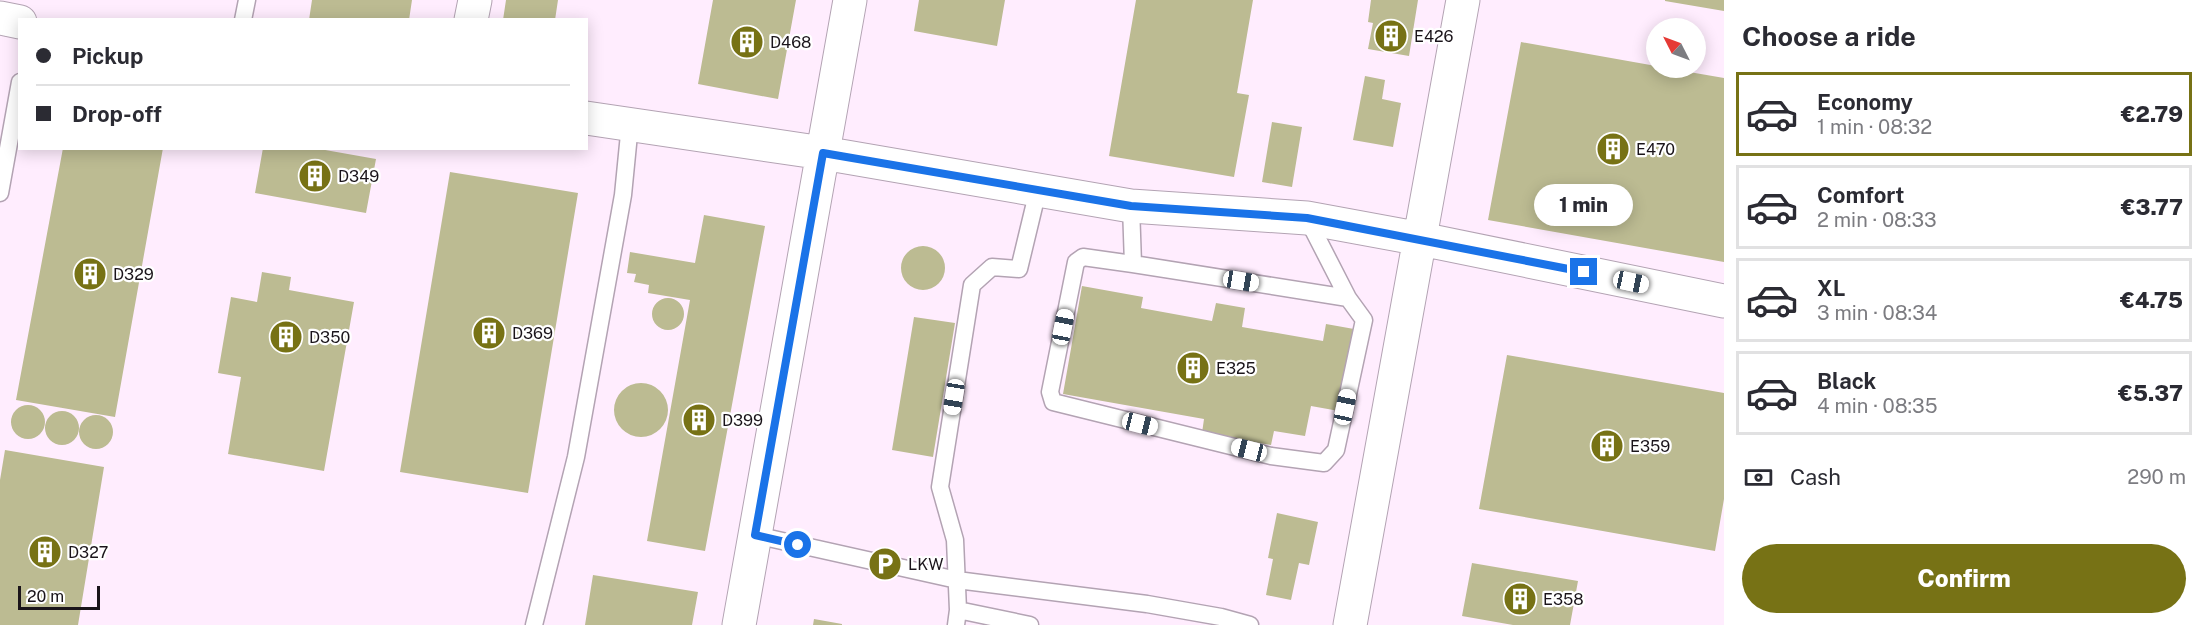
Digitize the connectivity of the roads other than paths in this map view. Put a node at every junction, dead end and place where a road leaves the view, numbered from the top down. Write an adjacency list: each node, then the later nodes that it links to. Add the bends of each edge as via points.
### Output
1 (247, 0): 6 (lane)
2 (475, 0): 7 (street)
3 (850, 0): 12 (street)
4 (1463, 0): 17 (street)
5 (0, 18): 8 (street)
6 (243, 18)
7 (471, 18)
8 (18, 22)
9 (18, 93): 14 (lane)
10 (588, 118): 11 (street)
11 (630, 124): 12 (street); 24 (lane, via 623,195 576,457)
12 (823, 153): 13 (street); 21 (street)
13 (1038, 190): 15 (street); 22 (lane, via 1019,269 992,267 972,285 940,487 955,540)
14 (0, 193)
15 (1131, 206): 16 (street); 18 (lane)
16 (1307, 218): 17 (street); 19 (lane)
17 (1421, 239): 20 (street); 28 (street)
18 (1133, 264): 19 (lane); 19 (lane, via 1083,257 1076,262 1050,392 1053,402 1270,456 1324,463 1336,450 1364,320)
19 (1348, 298)
20 (1724, 301)
21 (755, 535): 22 (lane); 25 (street)
22 (957, 580): 23 (lane); 27 (lane, via 1147,604)
23 (957, 617): 26 (lane)
24 (534, 625)
25 (739, 625)
26 (1030, 625)
27 (1250, 625)
28 (1350, 625)

